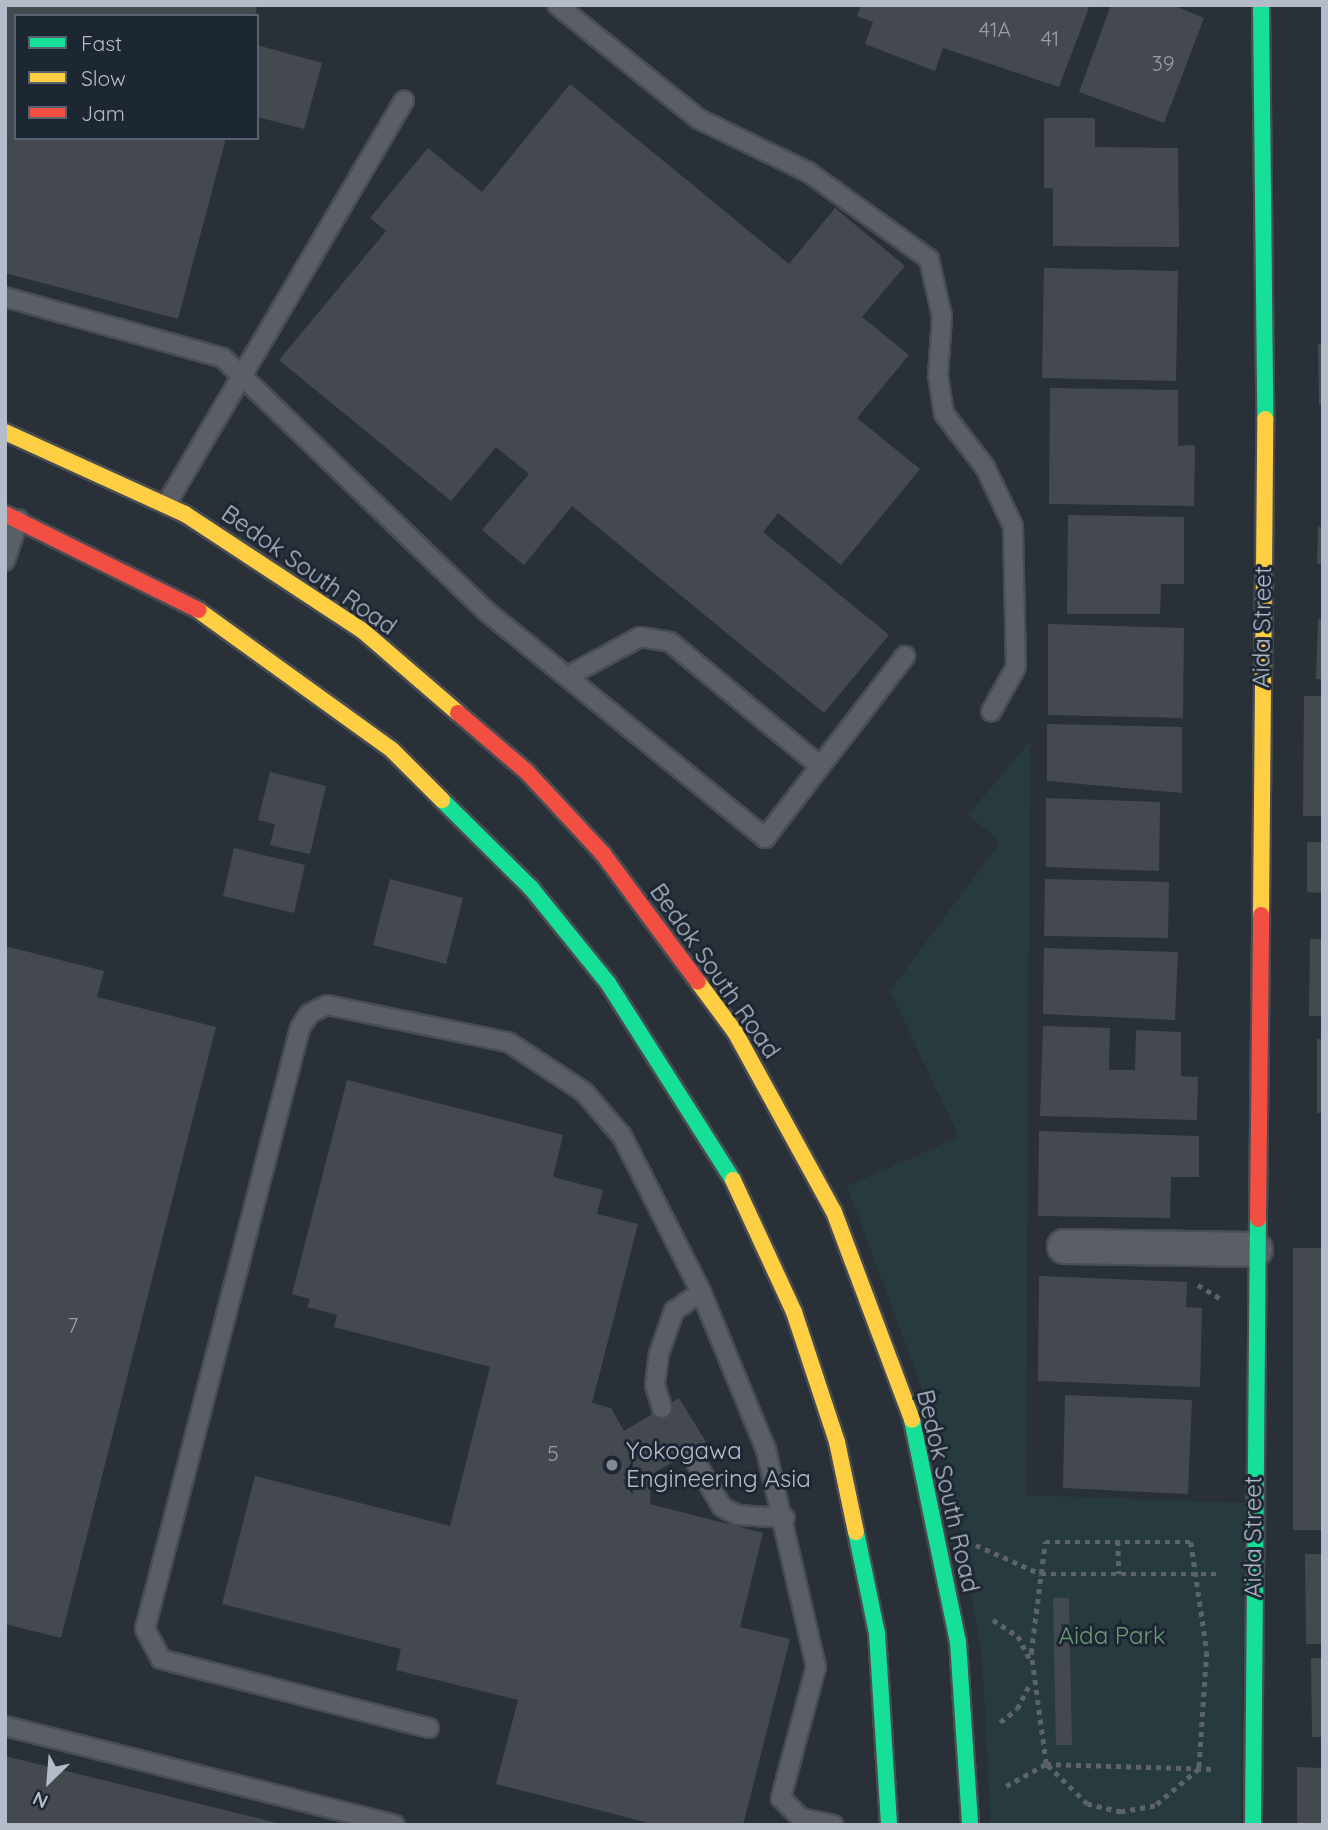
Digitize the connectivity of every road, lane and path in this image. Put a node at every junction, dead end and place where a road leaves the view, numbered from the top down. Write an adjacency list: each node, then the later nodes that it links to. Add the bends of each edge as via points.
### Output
1 (557, 5): 12 (lane, via 699,119 808,172 929,259 942,316 938,376 944,414 985,467 1013,526 1016,667)
2 (1261, 5): 15 (main road, Aida Street, via 1266,253)
3 (404, 101): 5 (lane)
4 (5, 297): 5 (lane, via 192,346 223,358)
5 (238, 373): 7 (lane); 11 (lane, via 486,611)
6 (5, 432): 7 (main road, Bedok South Road)
7 (167, 503): 38 (main road, Bedok South Road, via 363,631 526,771 603,854 735,1032 834,1212 913,1424 958,1642)
8 (12, 516): 9 (lane); 37 (main road, via 139,576 231,629 392,750 531,888 608,983 672,1078 736,1186 794,1311 837,1442 877,1633)
9 (5, 561)
10 (905, 656): 13 (lane)
11 (568, 676): 13 (lane, via 640,637 670,642); 13 (lane, via 765,838)
12 (991, 712)
13 (820, 766)
14 (1064, 1246): 15 (street)
15 (1255, 1249): 22 (main road, Aida Street)
16 (701, 1292): 17 (lane, via 674,1311 659,1354 655,1385); 19 (lane, via 744,1387); 30 (lane, via 622,1136 548,1062 508,1042 327,1005 309,1014 145,1629 160,1659)
17 (662, 1408)
18 (690, 1452): 19 (lane, via 722,1507 737,1515)
19 (785, 1518): 36 (lane, via 816,1667 781,1798 801,1818)
20 (1118, 1541): 23 (path, via 1045,1542); 24 (path); 25 (path, via 1191,1542)
21 (981, 1548): 23 (path)
22 (1253, 1573): 25 (path); 33 (main road, Aida Street)
23 (1041, 1574): 24 (path); 27 (path)
24 (1119, 1574): 25 (path)
25 (1198, 1574): 32 (path, via 1207,1652)
26 (985, 1618): 27 (path, via 1018,1636)
27 (1031, 1670): 29 (path, via 1017,1709); 31 (path)
28 (5, 1726): 35 (lane)
29 (988, 1727)
30 (429, 1728)
31 (1046, 1764): 32 (path); 32 (path, via 1075,1797 1121,1812 1168,1799); 34 (path)
32 (1199, 1769): 33 (path)
33 (1251, 1770): 39 (main road, Aida Street)
34 (1012, 1783)
35 (395, 1825)
36 (834, 1825)
37 (889, 1825)
38 (970, 1825)
39 (1252, 1825)

